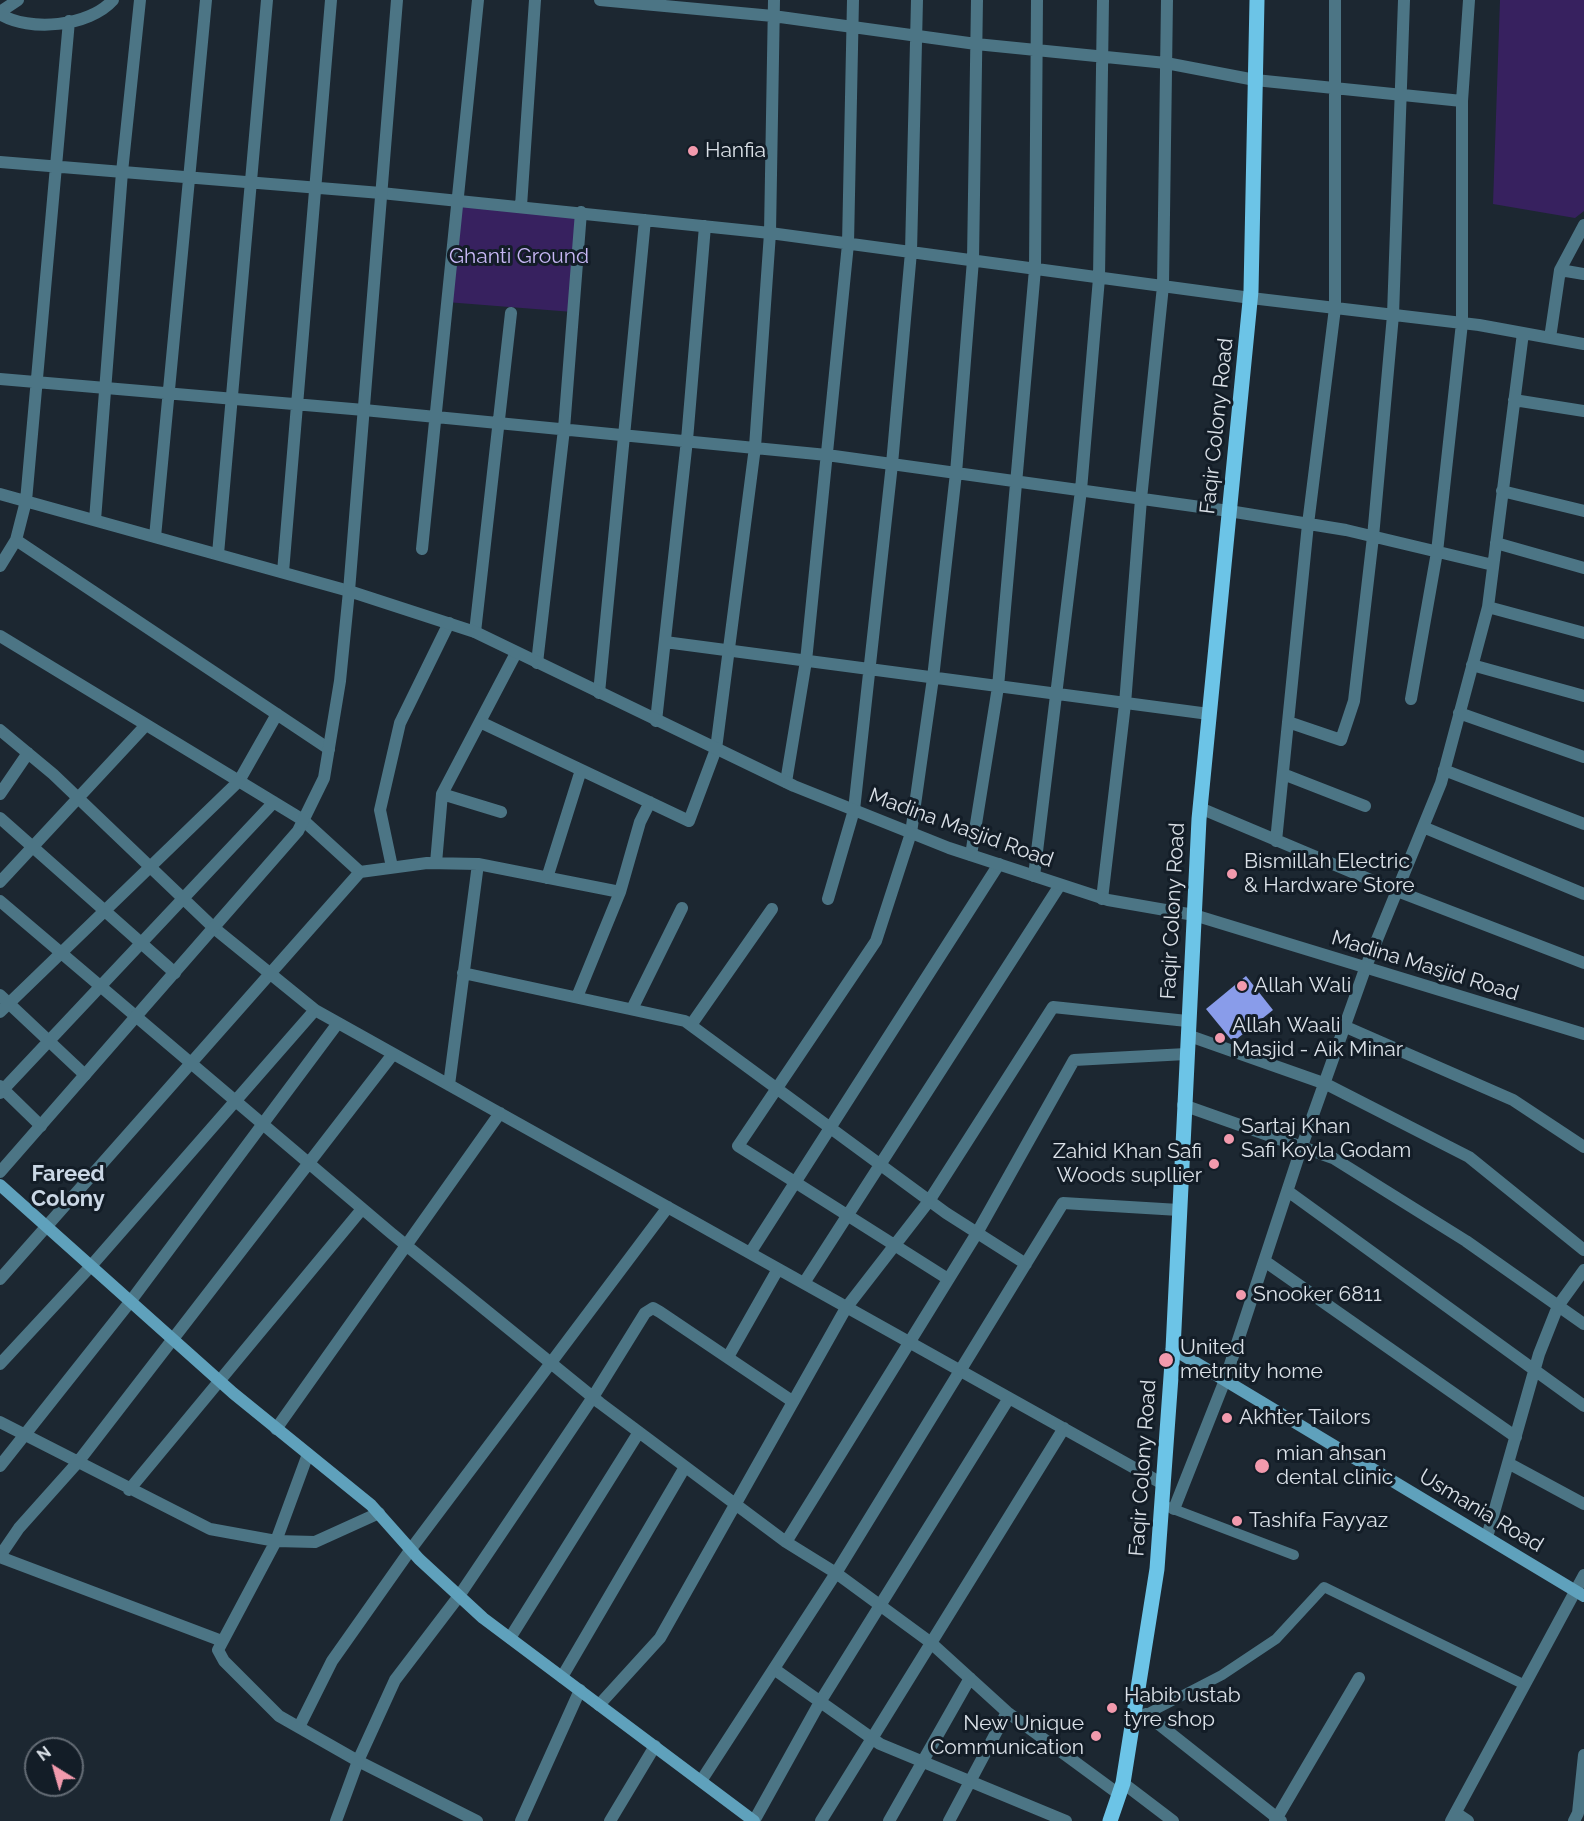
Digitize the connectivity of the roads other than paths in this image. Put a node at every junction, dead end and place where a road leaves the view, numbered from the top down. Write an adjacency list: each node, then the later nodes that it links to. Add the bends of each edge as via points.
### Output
1 (18, 0): 24 (street)
2 (113, 0): 26 (street)
3 (140, 0): 39 (street)
4 (206, 0): 40 (street)
5 (267, 0): 41 (street)
6 (330, 0): 42 (street)
7 (397, 0): 43 (street)
8 (478, 0): 44 (street)
9 (535, 0): 45 (street)
10 (600, 0): 22 (street)
11 (774, 0): 25 (street)
12 (853, 0): 27 (street)
13 (918, 0): 28 (street)
14 (977, 0): 29 (street)
15 (1037, 0): 30 (street)
16 (1103, 0): 31 (street)
17 (1167, 0): 32 (street)
18 (1257, 0): 33 (main road, Faqir Colony Road)
19 (1335, 0): 34 (street)
20 (1404, 0): 35 (street)
21 (1469, 0): 36 (street)
22 (637, 2): 23 (street)
23 (708, 5): 25 (street)
24 (0, 13): 26 (street, via 14,22 48,26)
25 (773, 16): 27 (street); 50 (street)
26 (69, 21): 38 (street)
27 (853, 28): 28 (street); 51 (street)
28 (917, 34): 29 (street); 52 (street)
29 (976, 44): 30 (street); 53 (street)
30 (1037, 52): 31 (street); 54 (street)
31 (1102, 57): 32 (street); 57 (street)
32 (1166, 63): 33 (street); 58 (street)
33 (1255, 80): 34 (street); 59 (main road, Faqir Colony Road)
34 (1334, 88): 35 (street); 60 (street)
35 (1399, 94): 36 (street); 62 (street)
36 (1462, 101): 63 (street)
37 (0, 162): 38 (street)
38 (54, 166): 39 (street); 68 (street)
39 (122, 172): 40 (street); 69 (street)
40 (189, 177): 41 (street); 70 (street)
41 (249, 182): 42 (street); 71 (street)
42 (314, 187): 43 (street); 73 (street)
43 (381, 193): 44 (street); 74 (street)
44 (456, 200): 45 (street); 76 (street)
45 (520, 206): 46 (street)
46 (581, 212): 47 (street); 78 (street)
47 (645, 220): 49 (street); 79 (street)
48 (1584, 225): 55 (street)
49 (705, 226): 50 (street); 80 (street)
50 (770, 233): 51 (street); 81 (street)
51 (848, 244): 52 (street); 82 (street)
52 (911, 252): 53 (street); 83 (street)
53 (973, 261): 54 (street); 84 (street)
54 (1035, 269): 57 (street); 85 (street)
55 (1560, 270): 56 (street); 65 (street)
56 (1584, 274)
57 (1099, 278): 58 (street); 86 (street)
58 (1163, 286): 59 (street); 89 (street)
59 (1251, 298): 60 (street); 91 (main road, Faqir Colony Road)
60 (1335, 308): 62 (street); 94 (street)
61 (511, 313): 77 (street)
62 (1393, 315): 63 (street); 96 (street)
63 (1462, 323): 64 (street); 100 (street)
64 (1523, 333): 65 (street); 72 (street)
65 (1550, 338): 66 (street)
66 (1584, 344)
67 (0, 379): 68 (street)
68 (36, 384): 69 (street); 90 (street)
69 (105, 389): 70 (street); 93 (street)
70 (168, 394): 71 (street); 95 (street)
71 (231, 399): 73 (street); 101 (street)
72 (1514, 400): 75 (street); 87 (street)
73 (296, 404): 74 (street); 105 (street)
74 (364, 410): 76 (street); 106 (street)
75 (1584, 411)
76 (436, 416): 77 (street); 99 (street)
77 (500, 422): 78 (street); 109 (street)
78 (564, 429): 79 (street); 116 (street)
79 (625, 435): 80 (street); 121 (street)
80 (687, 440): 81 (street); 112 (street)
81 (755, 447): 82 (street); 113 (street)
82 (827, 455): 83 (street); 115 (street)
83 (892, 464): 84 (street); 118 (street)
84 (956, 473): 85 (street); 119 (street)
85 (1016, 482): 86 (street); 120 (street)
86 (1081, 490): 89 (street); 122 (street)
87 (1502, 491): 92 (street); 98 (street)
88 (0, 494): 90 (street, Madina Masjid Road)
89 (1141, 499): 91 (street); 125 (street)
90 (26, 501): 93 (street, Madina Masjid Road); 97 (street)
91 (1230, 511): 94 (street); 127 (main road, Faqir Colony Road)
92 (1584, 511)
93 (95, 520): 95 (street, Madina Masjid Road)
94 (1308, 524): 96 (street); 131 (street)
95 (154, 537): 101 (street, Madina Masjid Road)
96 (1374, 537): 100 (street); 131 (street, via 1354,701 1341,740)
97 (16, 540): 103 (street); 126 (street)
98 (1496, 543): 102 (street); 104 (street)
99 (422, 549)
100 (1437, 552): 102 (street); 124 (street)
101 (218, 554): 105 (street, Madina Masjid Road)
102 (1493, 565): 107 (street)
103 (0, 566)
104 (1584, 568)
105 (283, 572): 106 (street, Madina Masjid Road)
106 (349, 591): 108 (street, Madina Masjid Road); 134 (street)
107 (1488, 607): 110 (street); 117 (street)
108 (449, 623): 109 (street, Madina Masjid Road); 164 (street, via 400,723 380,810)
109 (475, 632): 114 (street, Madina Masjid Road)
110 (1584, 633)
111 (0, 636): 132 (street)
112 (665, 642): 113 (street); 129 (street)
113 (729, 649): 115 (street); 135 (street)
114 (516, 653): 116 (street, Madina Masjid Road); 130 (street)
115 (806, 662): 118 (street); 142 (street)
116 (537, 663): 121 (street, Madina Masjid Road)
117 (1472, 665): 123 (street); 128 (street)
118 (868, 670): 119 (street); 150 (street)
119 (933, 678): 120 (street); 156 (street)
120 (998, 687): 122 (street); 159 (street)
121 (599, 693): 129 (street, Madina Masjid Road)
122 (1059, 695): 125 (street); 166 (street)
123 (1584, 696)
124 (1411, 699)
125 (1125, 704): 127 (street); 175 (street)
126 (277, 714): 134 (street); 141 (street)
127 (1209, 714): 149 (main road, Faqir Colony Road)
128 (1459, 714): 137 (street); 139 (street)
129 (656, 721): 135 (street, Madina Masjid Road)
130 (480, 722): 138 (street); 144 (street)
131 (1288, 722): 140 (street)
132 (147, 725): 141 (street); 145 (street)
133 (0, 730): 136 (street)
134 (329, 749): 153 (street, via 324,778)
135 (716, 749): 142 (street, Madina Masjid Road); 147 (street, via 689,821)
136 (28, 753): 143 (street); 145 (street)
137 (1584, 757)
138 (581, 770): 147 (street); 167 (street)
139 (1444, 770): 154 (street); 155 (street)
140 (1283, 774): 148 (street); 157 (street)
141 (238, 781): 146 (street); 163 (street)
142 (786, 782): 150 (street, Madina Masjid Road)
143 (0, 794)
144 (442, 794): 151 (street); 160 (street)
145 (78, 798): 158 (street); 163 (street)
146 (274, 802): 153 (street); 173 (street)
147 (650, 802): 171 (street, via 640,822)
148 (1365, 806)
149 (1200, 808): 157 (street); 180 (main road, Faqir Colony Road)
150 (854, 810): 156 (street, Madina Masjid Road); 174 (street)
151 (501, 812)
152 (0, 818): 158 (street)
153 (303, 820): 165 (street); 181 (street, via 298,831)
154 (1584, 824)
155 (1423, 827): 170 (street); 172 (street)
156 (911, 833): 159 (street, Madina Masjid Road); 207 (street, via 876,941)
157 (1276, 842): 170 (street)
158 (33, 847): 168 (street); 179 (street)
159 (971, 855): 162 (street, Madina Masjid Road)
160 (436, 863): 161 (street); 164 (street)
161 (478, 864): 167 (street); 187 (street)
162 (999, 864): 166 (street, Madina Masjid Road); 214 (street)
163 (150, 867): 173 (street); 179 (street)
164 (392, 867): 165 (street)
165 (360, 872): 188 (street)
166 (1034, 876): 169 (street, Madina Masjid Road)
167 (547, 878): 171 (street)
168 (0, 882)
169 (1060, 885): 175 (street, Madina Masjid Road); 218 (street)
170 (1397, 891): 184 (street); 185 (street)
171 (620, 892): 190 (street)
172 (1584, 894)
173 (183, 898): 181 (street); 182 (street)
174 (828, 899)
175 (1102, 899): 180 (street, Madina Masjid Road)
176 (0, 901): 183 (street)
177 (682, 908): 192 (street)
178 (772, 909): 196 (street)
179 (105, 911): 182 (street); 183 (street)
180 (1194, 915): 185 (street, Madina Masjid Road); 198 (main road, Faqir Colony Road)
181 (214, 928): 186 (street); 188 (street)
182 (141, 943): 186 (street); 189 (street)
183 (61, 952): 189 (street); 191 (street)
184 (1584, 963)
185 (1365, 969): 197 (street); 199 (street, Madina Masjid Road)
186 (175, 973): 194 (street)
187 (464, 973): 190 (street); 206 (street)
188 (270, 974): 193 (street); 203 (street)
189 (101, 986): 194 (street); 200 (street)
190 (577, 997): 192 (street)
191 (3, 1003): 200 (street)
192 (632, 1009): 196 (street)
193 (315, 1010): 195 (street); 209 (street)
194 (137, 1016): 203 (street); 204 (street)
195 (338, 1023): 201 (street); 212 (street)
196 (691, 1025): 207 (street)
197 (1346, 1027): 205 (street); 216 (street, via 1514,1100)
198 (1187, 1028): 202 (main road, Faqir Colony Road); 205 (street); 223 (street, via 1053,1008)
199 (1584, 1034)
200 (49, 1041): 204 (street); 208 (street)
201 (393, 1054): 206 (street); 217 (street)
202 (1186, 1054): 210 (main road, Faqir Colony Road); 229 (street, via 1074,1059)
203 (192, 1063): 209 (street); 228 (street)
204 (85, 1076): 213 (street)
205 (1326, 1084): 215 (street); 232 (street, via 1469,1157)
206 (448, 1085): 211 (street)
207 (777, 1089): 214 (street); 220 (street, via 738,1146)
208 (1, 1090): 213 (street)
209 (236, 1101): 212 (street); 236 (street)
210 (1183, 1105): 215 (street); 226 (main road, Faqir Colony Road)
211 (500, 1113): 224 (street); 230 (street)
212 (263, 1124): 217 (street); 242 (street)
213 (40, 1126): 219 (street)
214 (830, 1128): 218 (street); 220 (street)
215 (1302, 1146): 222 (street); 243 (street, via 1333,1158 1396,1196)
216 (1584, 1147)
217 (308, 1163): 225 (street); 246 (street)
218 (880, 1164): 223 (street); 227 (street)
219 (0, 1172)
220 (795, 1182): 227 (street); 233 (street)
221 (0, 1185): 228 (main road)
222 (1289, 1192): 234 (street); 253 (street)
223 (929, 1201): 229 (street); 231 (street)
224 (668, 1207): 233 (street); 250 (street)
225 (362, 1209): 230 (street); 255 (street)
226 (1179, 1210): 235 (street, via 1063,1203); 248 (main road, Faqir Colony Road)
227 (847, 1215): 231 (street); 241 (street)
228 (48, 1228): 236 (main road); 239 (street)
229 (976, 1233): 235 (street); 240 (street)
230 (406, 1246): 250 (street); 262 (street)
231 (894, 1246): 240 (street); 244 (street)
232 (1584, 1250)
233 (750, 1253): 237 (street)
234 (1266, 1262): 254 (street); 265 (street)
235 (1026, 1264): 252 (street)
236 (91, 1266): 242 (main road); 251 (street)
237 (778, 1269): 241 (street); 249 (street)
238 (1584, 1270): 243 (street)
239 (0, 1279)
240 (948, 1279): 247 (street)
241 (804, 1283): 244 (street)
242 (130, 1302): 246 (main road); 264 (street)
243 (1558, 1306): 245 (street); 253 (street)
244 (846, 1308): 247 (street); 258 (street)
245 (1584, 1324)
246 (172, 1339): 255 (main road); 267 (street)
247 (909, 1342): 252 (street); 279 (street)
248 (1173, 1349): 254 (main road, Usmania Road); 271 (main road, Faqir Colony Road)
249 (728, 1357): 256 (street, via 654,1308 645,1313); 258 (street)
250 (552, 1362): 256 (street); 280 (street)
251 (0, 1364)
252 (961, 1371): 257 (street); 283 (street)
253 (1534, 1372): 259 (street); 265 (street)
254 (1225, 1380): 275 (street); 277 (main road, Usmania Road)
255 (221, 1382): 262 (main road); 272 (street)
256 (593, 1398): 263 (street); 286 (street)
257 (1009, 1398): 261 (street); 287 (street)
258 (792, 1401): 274 (street)
259 (1584, 1406)
260 (0, 1422): 264 (street)
261 (1064, 1428): 271 (street); 290 (street)
262 (276, 1429): 266 (main road)
263 (639, 1432): 270 (street); 288 (street)
264 (24, 1433): 267 (street); 269 (street)
265 (1515, 1437): 268 (street)
266 (308, 1454): 276 (main road); 278 (street)
267 (78, 1462): 272 (street); 282 (street, via 19,1528)
268 (1508, 1463): 273 (street); 277 (street)
269 (0, 1466)
270 (685, 1467): 274 (street); 292 (street)
271 (1163, 1484): 275 (main road, Faqir Colony Road)
272 (129, 1490): 278 (street, via 210,1529)
273 (1584, 1504)
274 (737, 1505): 279 (street); 298 (street, via 660,1638)
275 (1168, 1507): 281 (lane); 300 (main road, Faqir Colony Road)
276 (379, 1513): 278 (street, via 315,1542); 280 (main road)
277 (1486, 1537): 285 (main road, Usmania Road)
278 (276, 1541): 289 (street)
279 (786, 1542): 283 (street)
280 (411, 1550): 286 (main road); 301 (street, via 332,1661)
281 (1294, 1555)
282 (0, 1556): 289 (street)
283 (836, 1573): 287 (street); 291 (street)
284 (1584, 1575): 285 (street)
285 (1580, 1593): 295 (street)
286 (459, 1596): 288 (main road); 305 (street, via 395,1680)
287 (879, 1605): 290 (street); 297 (street)
288 (510, 1638): 292 (main road)
289 (222, 1641): 301 (street, via 218,1650 224,1661 279,1716)
290 (930, 1642): 293 (street); 302 (street)
291 (774, 1669): 297 (street); 307 (street)
292 (562, 1677): 296 (main road)
293 (970, 1678): 299 (street); 306 (street)
294 (1359, 1678): 312 (street)
295 (1525, 1685): 300 (lane, via 1324,1587 1276,1639 1222,1674); 310 (street)
296 (580, 1690): 298 (main road); 314 (street)
297 (820, 1702): 302 (street); 316 (street)
298 (599, 1705): 303 (main road)
299 (1007, 1712): 308 (street); 309 (street)
300 (1139, 1718): 309 (main road, Faqir Colony Road); 312 (street)
301 (299, 1727): 305 (street)
302 (872, 1739): 306 (street); 317 (street)
303 (655, 1746): 307 (main road); 315 (street)
304 (1584, 1755): 324 (street)
305 (358, 1761): 311 (street); 313 (street)
306 (923, 1762): 308 (street); 318 (street)
307 (701, 1781): 316 (main road)
308 (970, 1781): 319 (street); 320 (street)
309 (1122, 1789): 321 (main road, Faqir Colony Road); 322 (street)
310 (1454, 1817): 323 (street)
311 (338, 1820)
312 (1277, 1820)
313 (477, 1821)
314 (521, 1821)
315 (610, 1821)
316 (754, 1821)
317 (821, 1821)
318 (889, 1821)
319 (949, 1821)
320 (1066, 1821)
321 (1110, 1821)
322 (1173, 1821)
323 (1468, 1821)
324 (1574, 1821)

